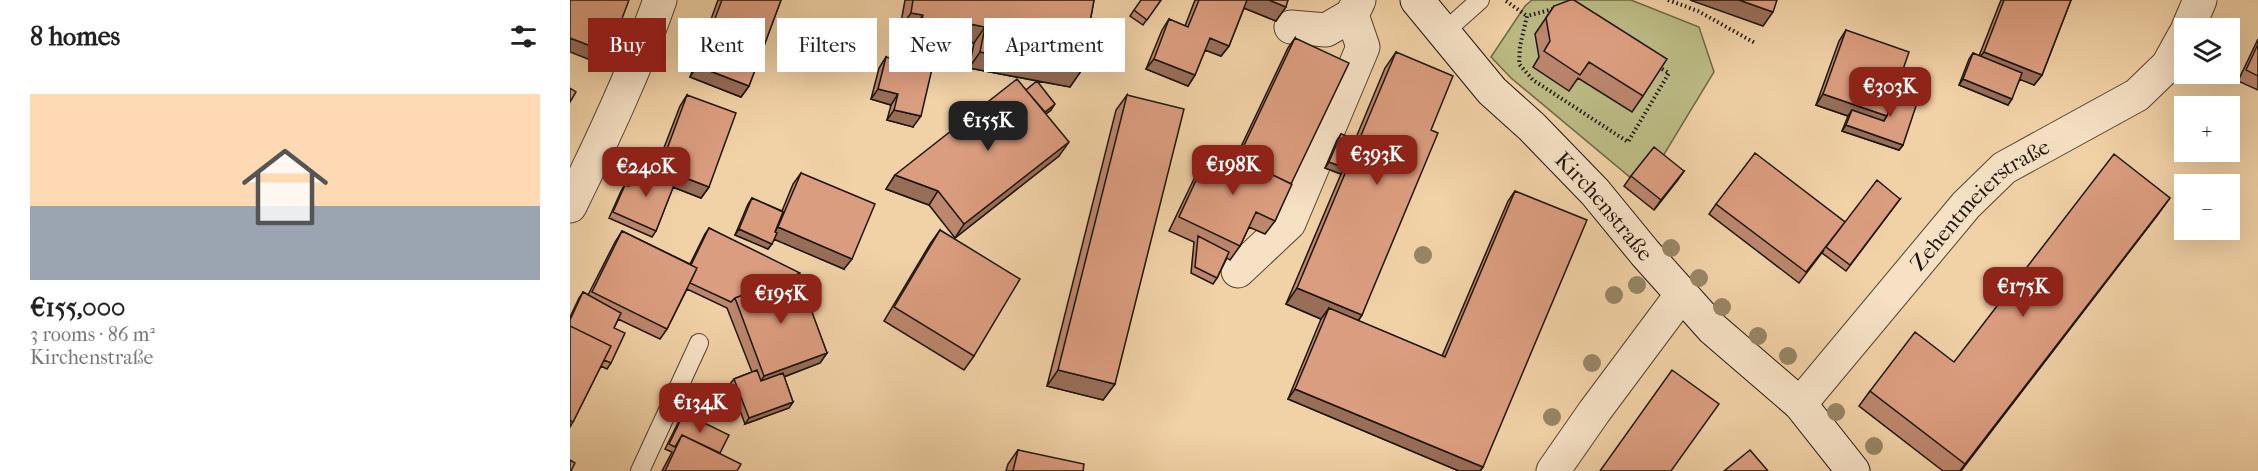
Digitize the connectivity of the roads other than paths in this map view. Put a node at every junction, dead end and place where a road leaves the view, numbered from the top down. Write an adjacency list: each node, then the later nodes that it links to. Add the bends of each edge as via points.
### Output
1 (660, 0): 10 (street, via 604,138)
2 (1417, 0): 8 (street, Kirchenstraße)
3 (1480, 0): 8 (lane)
4 (2200, 0): 6 (street)
5 (1355, 8): 7 (street, via 1326,30); 11 (street, via 1363,46 1289,223)
6 (2192, 18)
7 (1291, 27)
8 (1443, 33): 12 (street, Kirchenstraße, via 1492,91 1595,192)
9 (2174, 54): 14 (street, Zehentmeierstraße, via 2137,94 2004,168 1966,205)
10 (570, 206)
11 (1238, 271)
12 (1682, 294): 14 (street, Kirchenstraße, via 1713,329); 16 (street)
13 (699, 343): 15 (lane)
14 (1800, 404): 17 (street, Kirchenstraße)
15 (640, 471)
16 (1553, 471)
17 (1852, 471)

